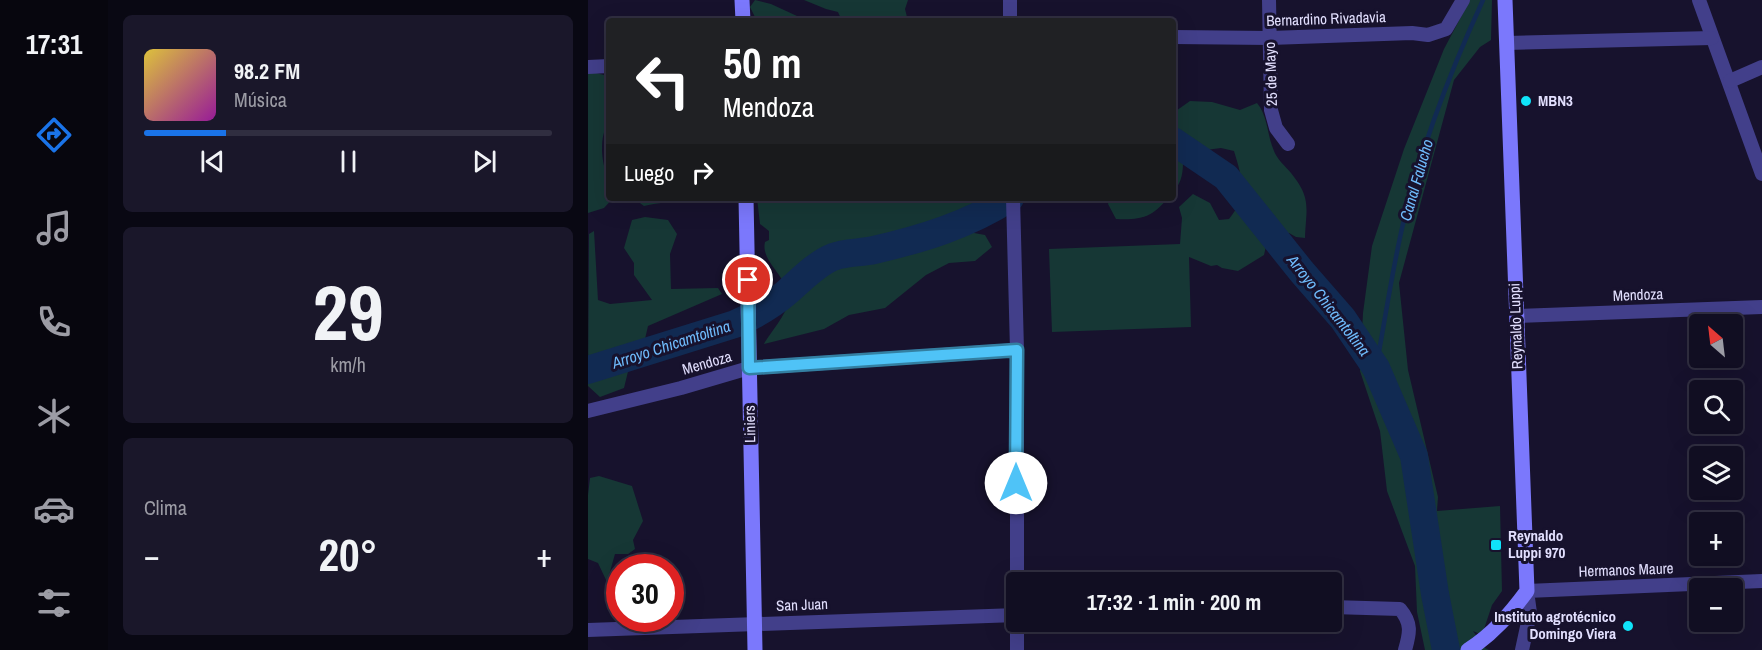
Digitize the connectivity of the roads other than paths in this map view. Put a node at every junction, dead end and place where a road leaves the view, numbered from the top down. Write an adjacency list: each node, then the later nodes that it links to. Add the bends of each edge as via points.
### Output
1 (742, 0): 7 (street)
2 (1010, 0): 8 (street)
3 (1269, 0): 10 (street, 25 de Mayo)
4 (1463, 0): 10 (street, Bernardino Rivadavia, via 1446,29 1428,34)
5 (1505, 0): 12 (street, Reynaldo Luppi)
6 (1699, 0): 11 (street)
7 (743, 18)
8 (1010, 18)
9 (1176, 37): 10 (street, Bernardino Rivadavia)
10 (1270, 38): 17 (street, 25 de Mayo, via 1271,111 1276,128)
11 (1712, 38): 12 (street); 16 (street)
12 (1507, 43): 22 (street, Reynaldo Luppi)
13 (606, 66): 14 (street)
14 (588, 67)
15 (1762, 67): 16 (street)
16 (1730, 81): 18 (street)
17 (1288, 144)
18 (1762, 174)
19 (746, 201): 24 (street, Liniers)
20 (1013, 201): 23 (street)
21 (1762, 307): 22 (street, Mendoza)
22 (1516, 316): 28 (street, Reynaldo Luppi)
23 (1017, 350): 24 (street, Mendoza); 26 (street)
24 (749, 368): 25 (street, Mendoza); 31 (street, Liniers)
25 (588, 411)
26 (1016, 572)
27 (1762, 581): 28 (street, Hermanos Maure)
28 (1527, 591): 37 (street, via 1510,615); 38 (street, Reynaldo Luppi, via 1530,613)
29 (1342, 607): 36 (street, via 1400,609 1410,625)
30 (1006, 615): 31 (street, San Juan)
31 (754, 623): 32 (street, San Juan); 34 (street, Liniers)
32 (588, 630)
33 (1016, 632): 35 (street)
34 (755, 650)
35 (1017, 650)
36 (1405, 650)
37 (1468, 650)
38 (1522, 650)

